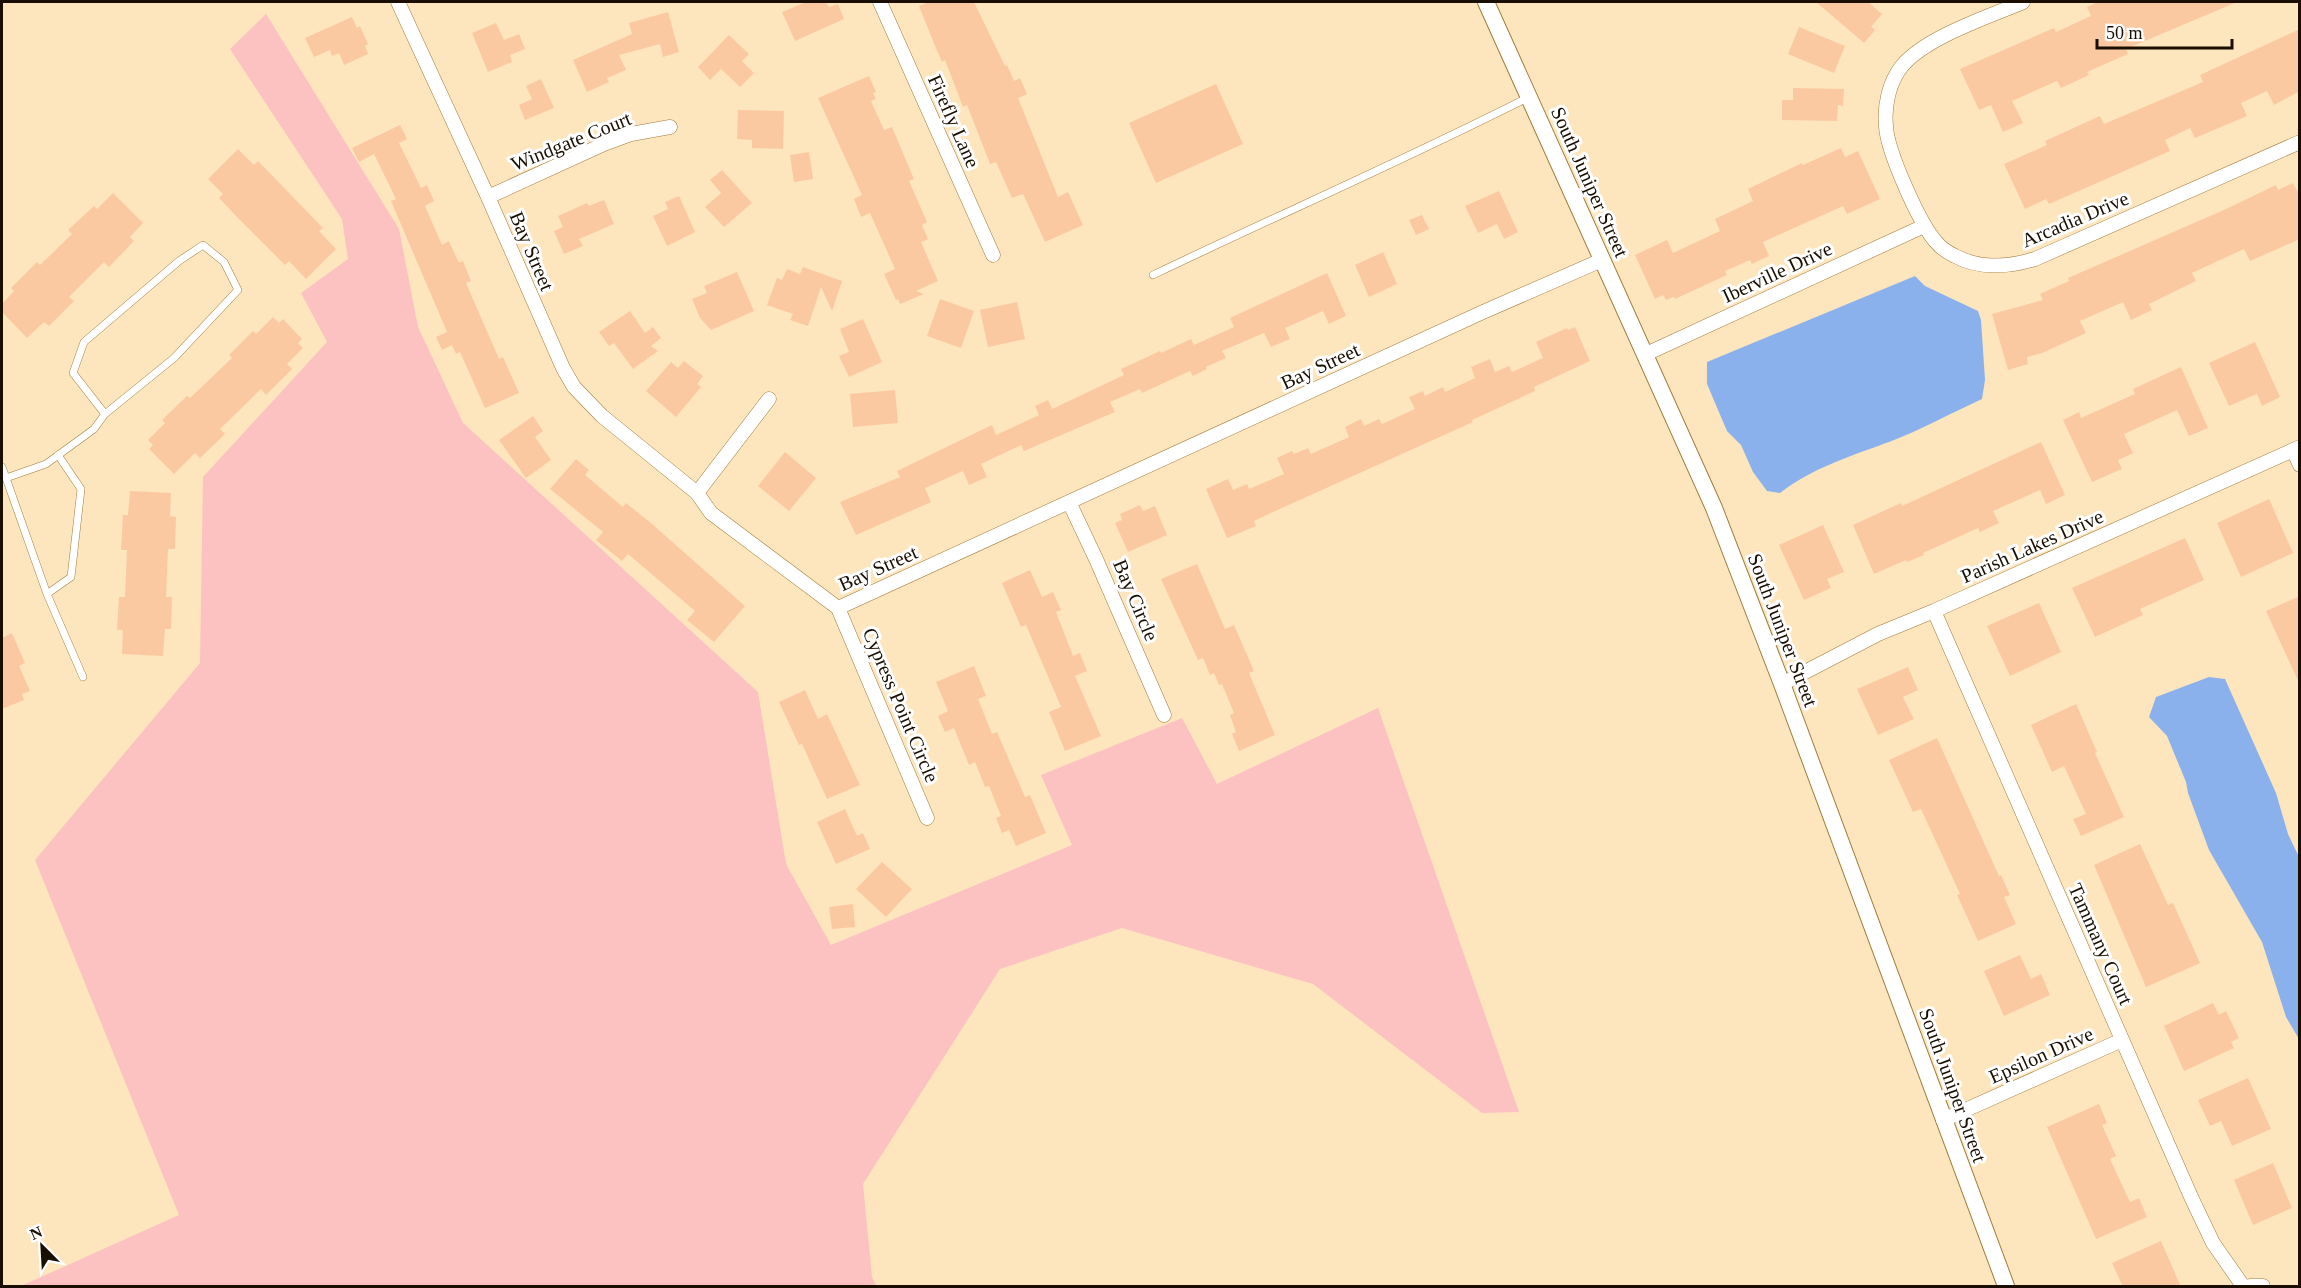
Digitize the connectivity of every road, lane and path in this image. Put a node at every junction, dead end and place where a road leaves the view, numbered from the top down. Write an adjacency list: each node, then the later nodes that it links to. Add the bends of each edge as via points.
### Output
1 (398, 2): 8 (street, Bay Street)
2 (880, 2): 10 (street, Firefly Lane)
3 (1486, 2): 5 (street, South Juniper Street)
4 (2018, 2): 9 (street, Arcadia Drive, via 1929,43 1901,67 1891,85 1886,118 1890,150)
5 (1529, 97): 11 (street, South Juniper Street); 12 (lane)
6 (670, 127): 8 (street, Windgate Court, via 604,144)
7 (2300, 142): 9 (street, Arcadia Drive, via 2012,266 1983,266 1957,257 1938,245)
8 (488, 197): 21 (street, Bay Street, via 553,349 574,387 602,416)
9 (1924, 226): 13 (street, Iberville Drive)
10 (993, 255)
11 (1602, 260): 13 (street, South Juniper Street); 22 (street, Bay Street)
12 (1154, 275)
13 (1646, 354): 27 (street, South Juniper Street, via 1714,508)
14 (769, 399): 21 (street)
15 (105, 414): 15 (lane, via 73,373 84,342 203,245 224,262 238,290 174,358); 17 (lane, via 94,429)
16 (2296, 448): 18 (street); 25 (street, Parish Lakes Drive)
17 (58, 455): 20 (lane, via 46,464); 23 (lane, via 81,489 71,577)
18 (2300, 465)
19 (2, 467): 20 (lane)
20 (6, 478): 23 (lane)
21 (697, 493): 24 (street, Bay Street, via 711,513)
22 (1069, 502): 24 (street, Bay Street); 28 (street, Bay Circle)
23 (47, 594): 26 (lane)
24 (838, 608): 29 (street, Cypress Point Circle)
25 (1934, 611): 27 (street, Parish Lakes Drive, via 1878,633); 30 (street, Tammany Court)
26 (83, 677)
27 (1782, 684): 31 (street, South Juniper Street)
28 (1164, 715)
29 (927, 818)
30 (2122, 1040): 31 (street, Epsilon Drive); 33 (street, Tammany Court, via 2213,1243)
31 (1943, 1120): 32 (street, South Juniper Street)
32 (2006, 1287)
33 (2243, 1287)
34 (2250, 1287): 35 (street)
35 (2263, 1287)

